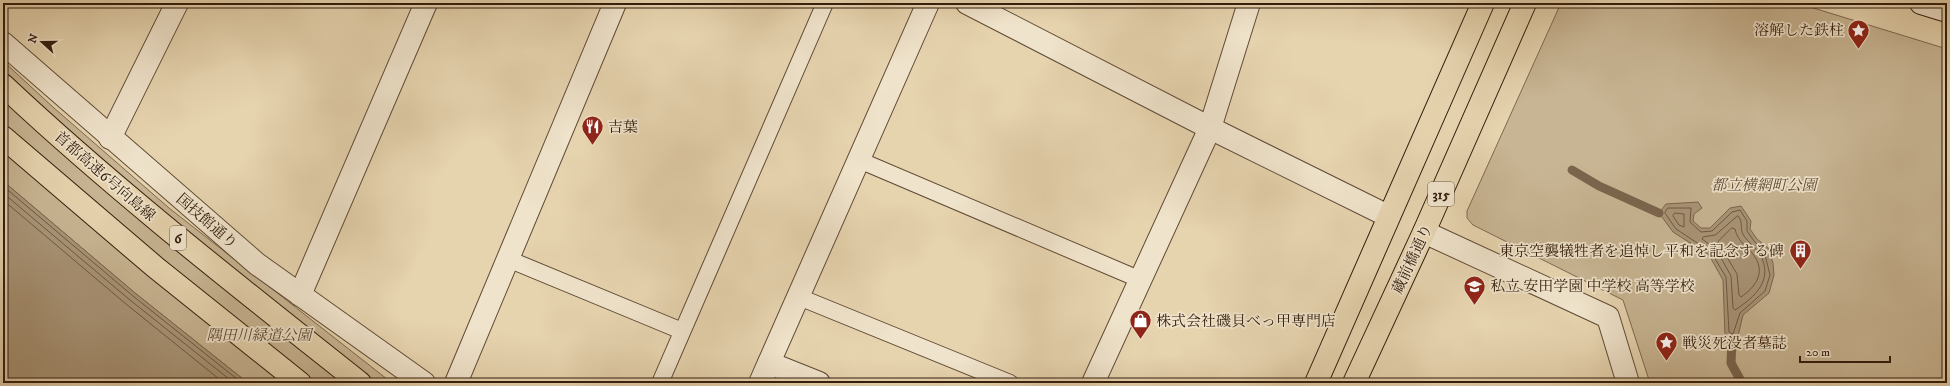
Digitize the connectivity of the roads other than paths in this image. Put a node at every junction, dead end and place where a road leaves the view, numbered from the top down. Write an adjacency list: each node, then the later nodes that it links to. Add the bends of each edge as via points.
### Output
1 (177, 3): 16 (street)
2 (426, 3): 22 (street)
3 (615, 3): 20 (street)
4 (825, 3): 24 (lane)
5 (928, 3): 17 (street)
6 (967, 3): 14 (street)
7 (1249, 3): 14 (street)
8 (1483, 3): 18 (main road, 315)
9 (1525, 3): 19 (main road, 蔵前橋通り / 315)
10 (1921, 3): 11 (street)
11 (1947, 11)
12 (3, 43): 16 (street, 国技館通り)
13 (3, 85): 27 (main road, 首都高速6号向島線 / 6, via 176,237)
14 (1210, 128): 18 (street); 21 (street)
15 (3, 137): 26 (main road, via 155,268)
16 (110, 138): 22 (street, 国技館通り, via 257,264)
17 (859, 160): 21 (lane); 23 (street)
18 (1388, 216): 35 (main road, 315)
19 (1424, 232): 36 (main road, 蔵前橋通り / 315); 37 (street, via 1608,317)
20 (508, 259): 24 (lane); 29 (street)
21 (1141, 280): 34 (street)
22 (300, 295): 28 (street, 国技館通り)
23 (798, 296): 25 (street); 33 (lane)
24 (682, 331): 30 (lane)
25 (769, 363): 31 (street); 32 (street)
26 (300, 383)
27 (360, 383)
28 (424, 383)
29 (456, 383)
30 (660, 383)
31 (760, 383)
32 (819, 383)
33 (1010, 383)
34 (1093, 383)
35 (1316, 383)
36 (1354, 383)
37 (1628, 383)

